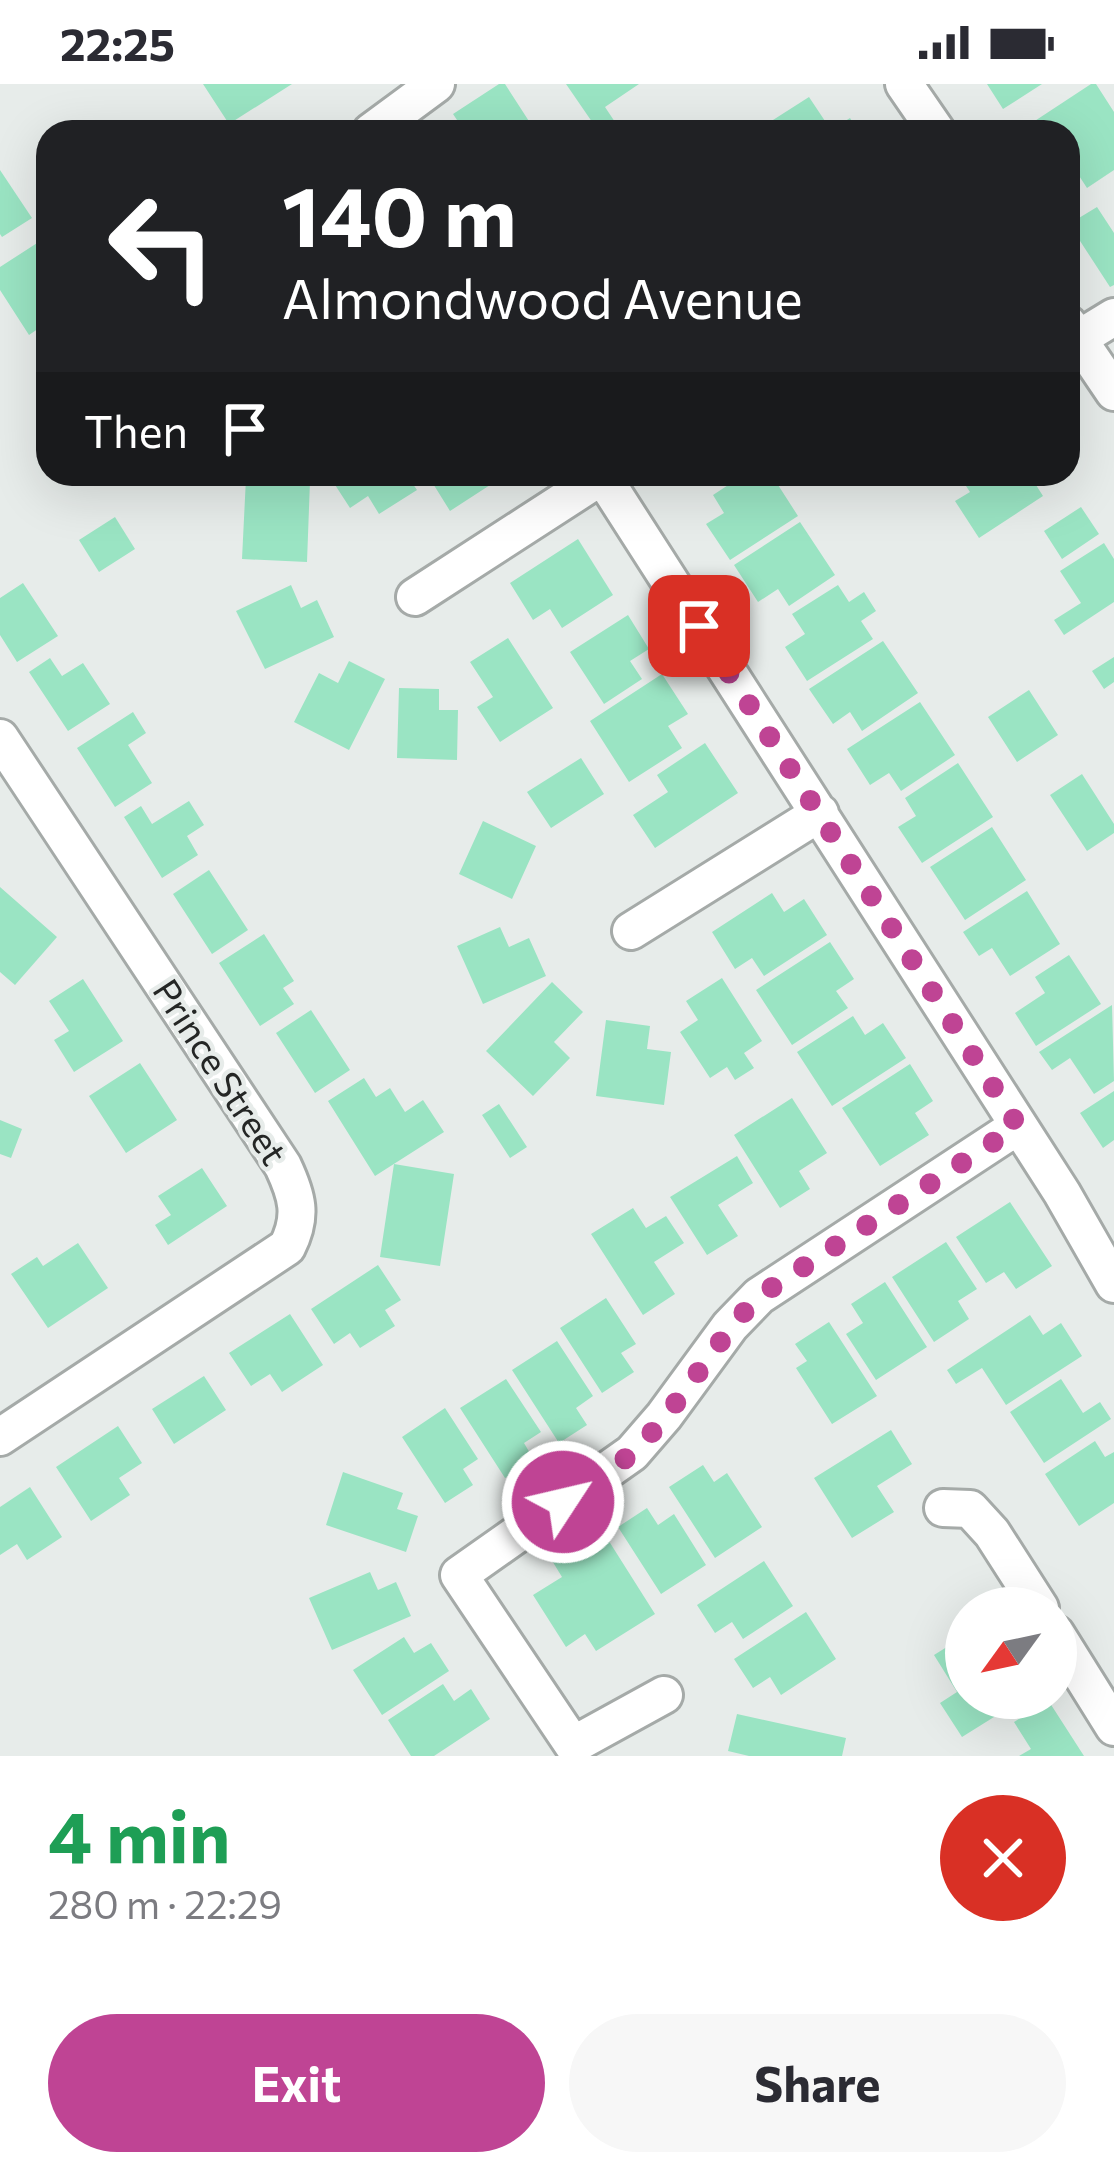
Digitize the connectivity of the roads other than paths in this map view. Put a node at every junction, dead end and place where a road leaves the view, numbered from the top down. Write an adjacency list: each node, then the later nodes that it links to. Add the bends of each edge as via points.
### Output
1 (436, 84): 3 (street)
2 (904, 84): 4 (street)
3 (391, 120)
4 (929, 120)
5 (1114, 317): 6 (street)
6 (1080, 329)
7 (1080, 342): 8 (street)
8 (1114, 392)
9 (585, 486): 11 (street)
10 (609, 486): 13 (street)
11 (415, 597)
12 (0, 740): 17 (street, Prince Street, via 283,1166 297,1197 298,1226 287,1247)
13 (820, 813): 14 (street); 15 (street)
14 (631, 932)
15 (1018, 1126): 16 (street); 21 (street, via 759,1296 632,1453 459,1575 573,1745)
16 (1114, 1284)
17 (0, 1437)
18 (943, 1508): 19 (street, via 970,1509)
19 (1026, 1587)
20 (1077, 1667): 22 (street)
21 (664, 1695)
22 (1114, 1726)

